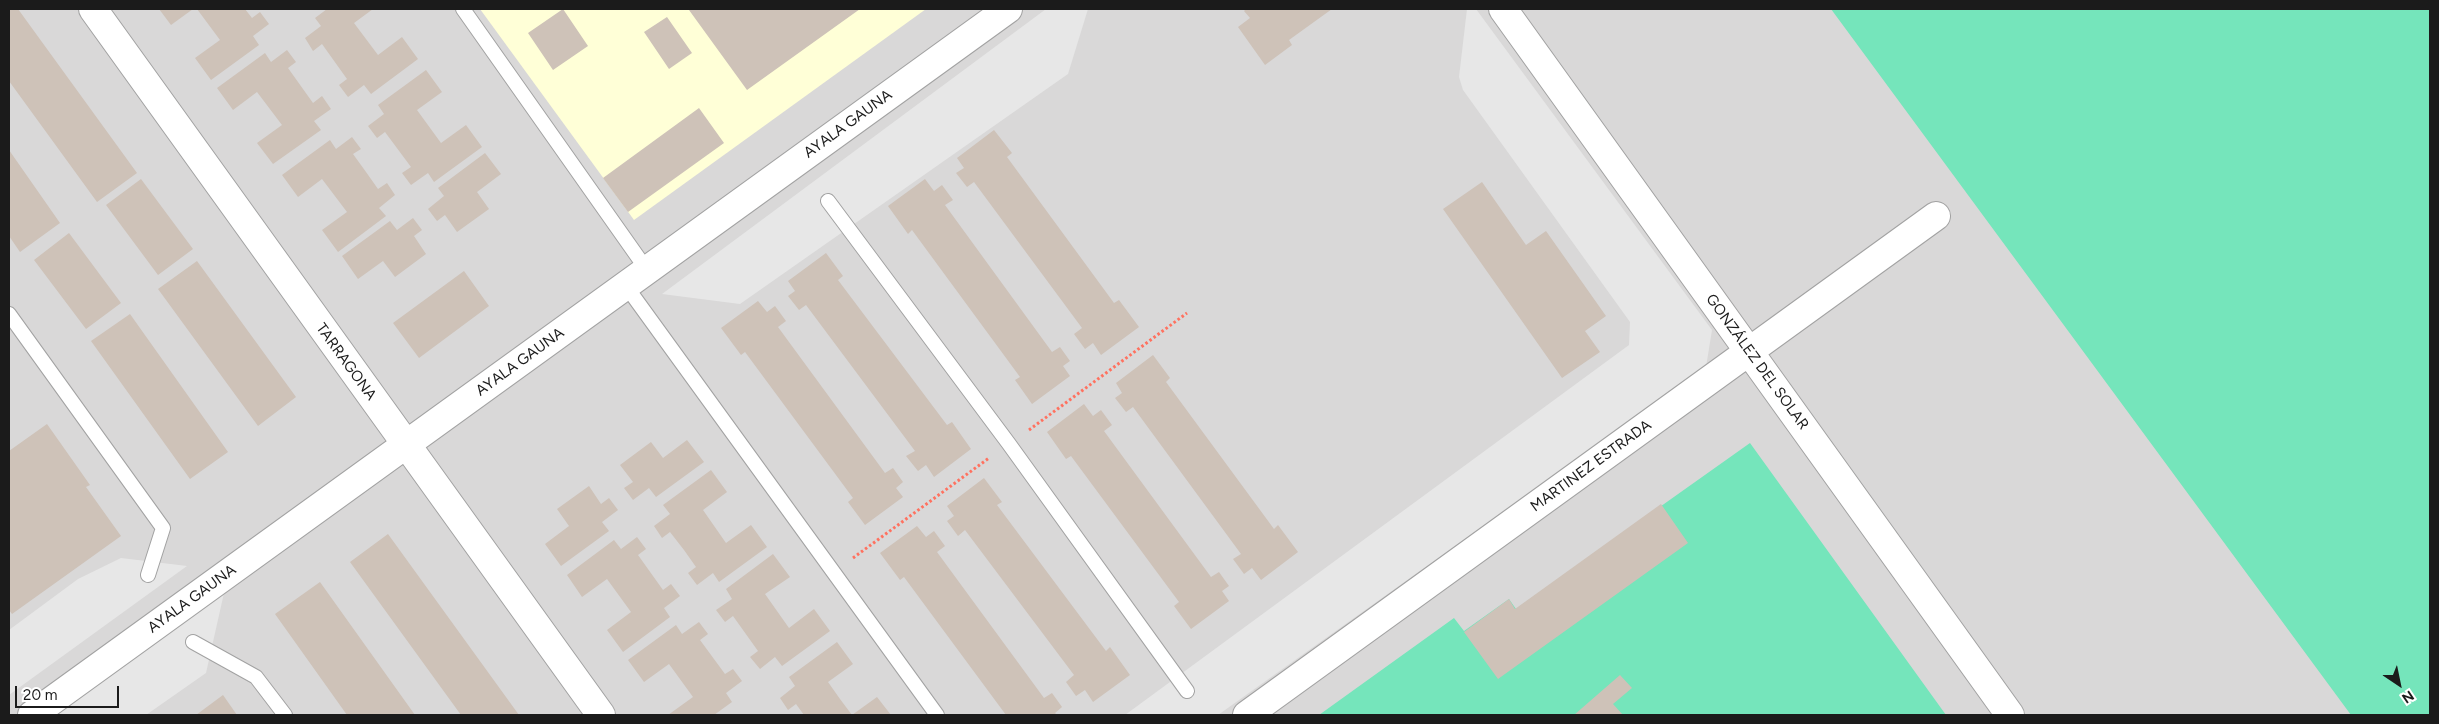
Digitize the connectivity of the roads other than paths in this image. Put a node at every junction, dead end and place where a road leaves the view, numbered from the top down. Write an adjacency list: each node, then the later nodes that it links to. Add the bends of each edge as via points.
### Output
1 (93, 9): 10 (street, TARRAGONA)
2 (463, 9): 7 (lane)
3 (1008, 9): 7 (street, AYALA GAUNA)
4 (1503, 9): 9 (street, GONZÁLEZ DEL SOLAR)
5 (828, 200): 13 (lane)
6 (1936, 216): 9 (street, MARTINEZ ESTRADA)
7 (636, 278): 10 (street, AYALA GAUNA); 17 (lane)
8 (9, 314): 11 (lane, via 163,528)
9 (1749, 352): 18 (street, MARTINEZ ESTRADA); 19 (street, GONZÁLEZ DEL SOLAR)
10 (405, 445): 14 (street, AYALA GAUNA); 16 (street, TARRAGONA)
11 (148, 575)
12 (193, 642): 15 (lane, via 256,677)
13 (1187, 691)
14 (32, 715)
15 (285, 715)
16 (601, 715)
17 (937, 715)
18 (1247, 715)
19 (2010, 715)

